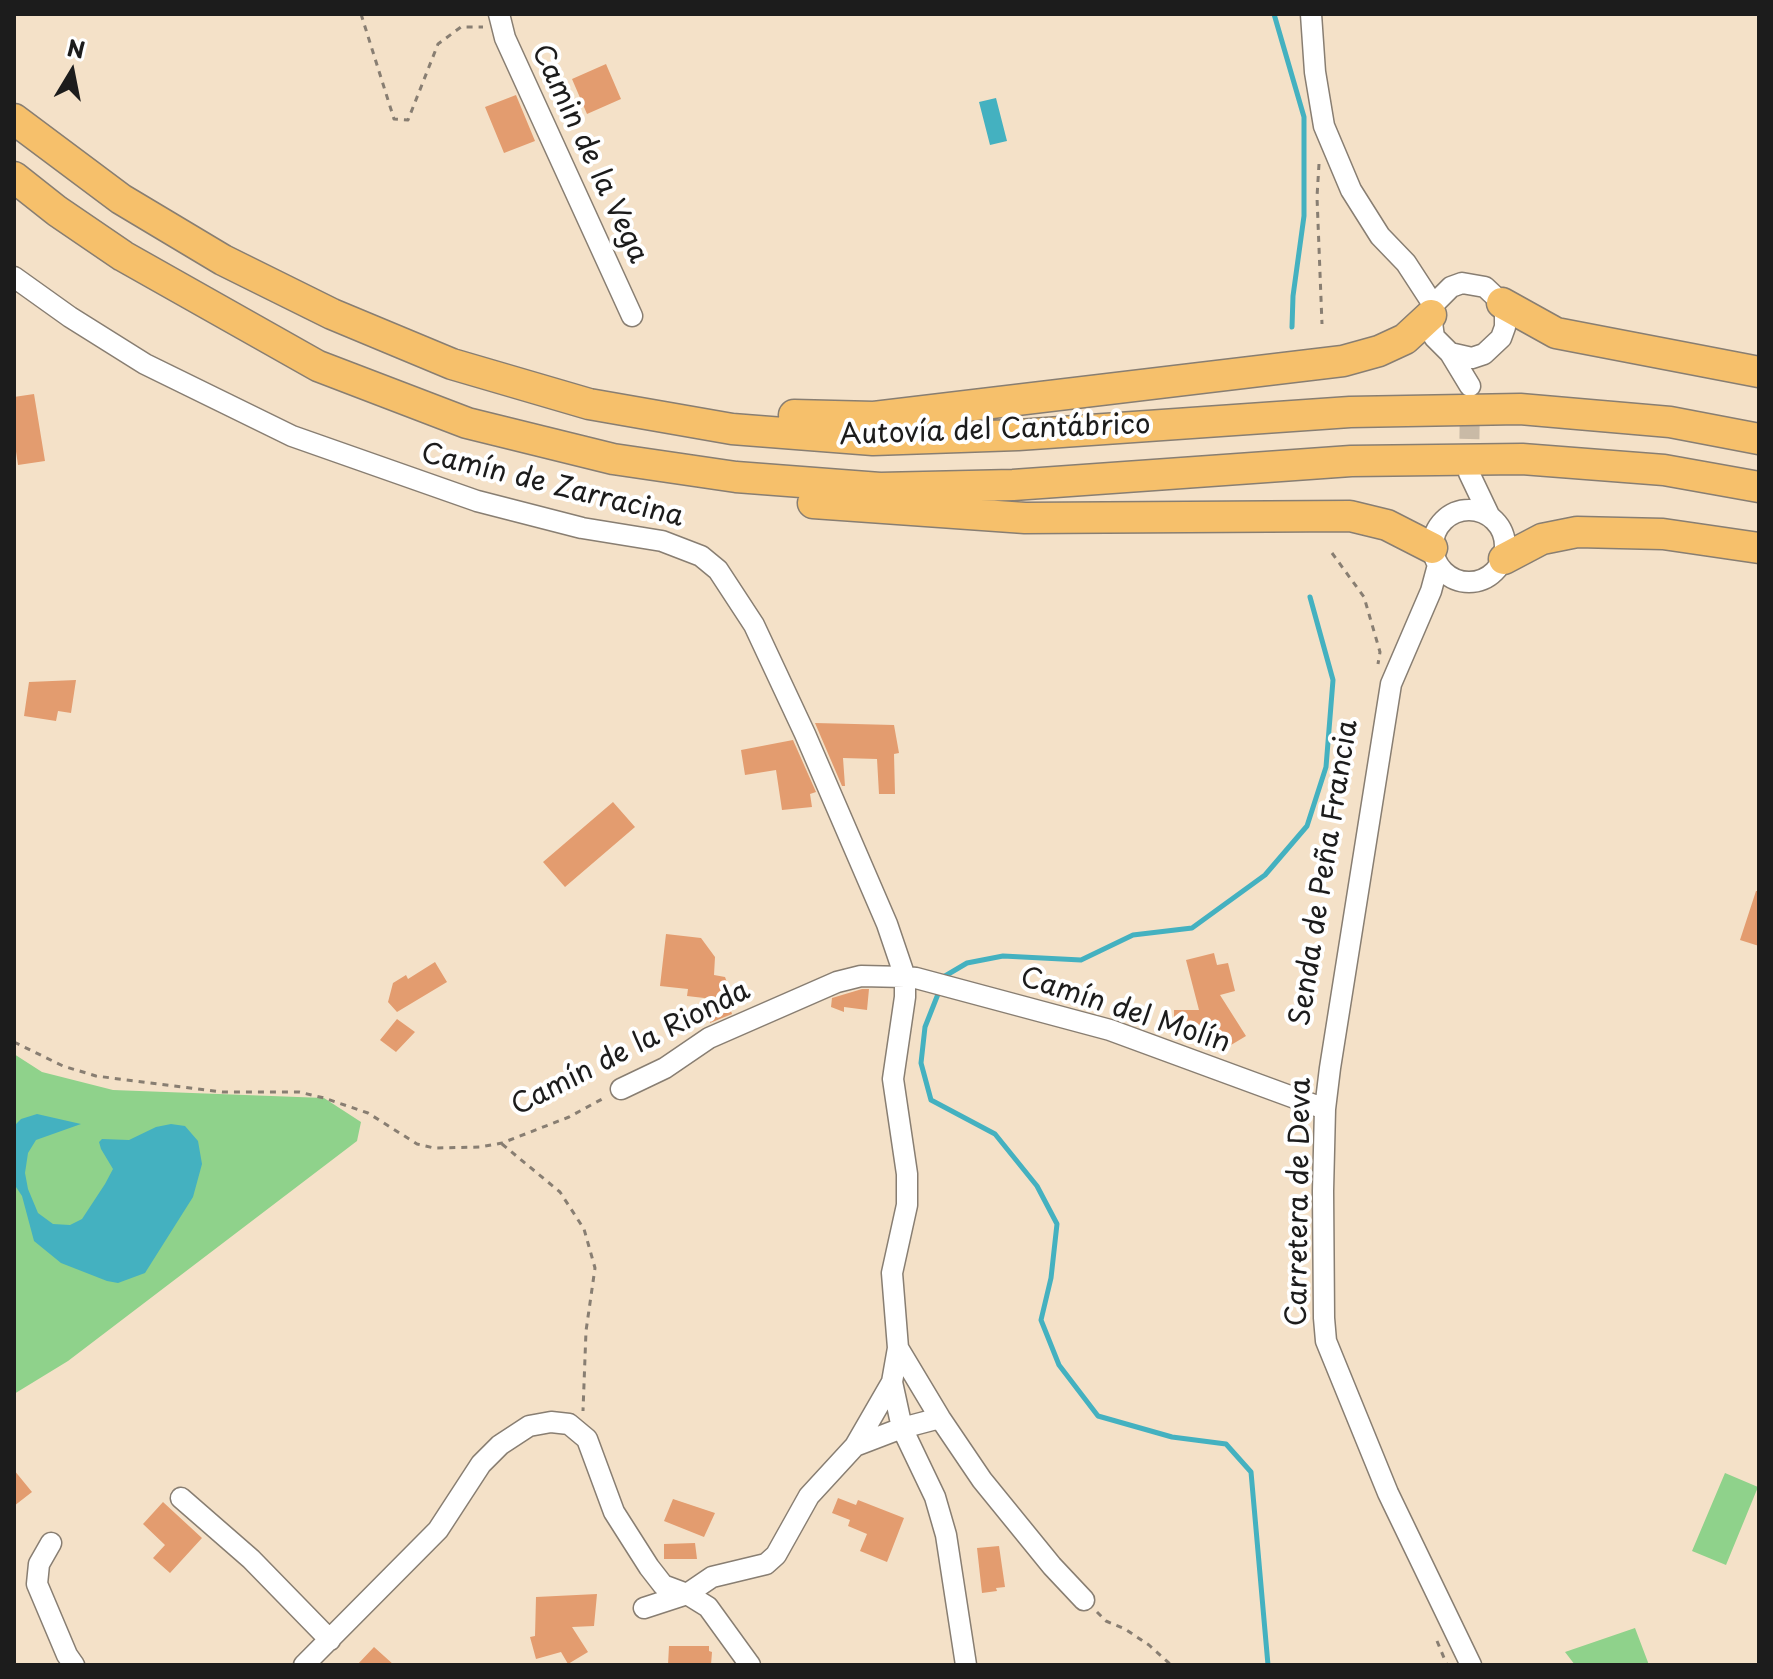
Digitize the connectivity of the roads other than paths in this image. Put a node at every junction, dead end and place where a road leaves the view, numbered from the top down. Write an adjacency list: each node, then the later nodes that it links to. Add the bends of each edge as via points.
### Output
1 (1311, 14): 5 (street, via 1324,126 1351,190 1380,236)
2 (501, 21): 10 (street, Camin de la Vega)
3 (22, 126): 9 (highway, via 230,250 341,303 461,350 591,388 735,413 874,417 1343,361 1405,339); 14 (highway, Autovía del Cantábrico, via 146,214 223,260 332,314 452,364 589,404 732,429 873,440 1350,412 1520,409 1670,422)
4 (14, 177): 15 (highway, Autovía del Cantábrico, via 123,256 318,366 467,423)
5 (1406, 263): 7 (street); 9 (street)
6 (14, 277): 24 (street, Camín de Zarracina, via 145,364 292,436 477,501 582,528 662,541 701,556 718,570 754,625 887,924)
7 (1462, 283): 8 (street, via 1485,287); 9 (street, via 1442,294)
8 (1502, 303): 12 (street, via 1505,327 1494,348); 13 (highway, via 1556,333)
9 (1432, 310): 11 (street, via 1434,337)
10 (632, 316)
11 (1450, 353): 12 (street, via 1472,358); 12 (street, via 1470,386)
12 (1484, 354)
13 (1759, 372)
14 (1759, 439)
15 (613, 459): 16 (highway, Autovía del Cantábrico, via 736,477 880,488 1013,485 1351,461 1522,459 1664,470); 20 (highway, via 673,482 777,500 881,509 1025,518 1350,516 1387,525)
16 (1759, 487)
17 (1453, 513): 18 (street, via 1467,509); 18 (street, via 1469,473); 20 (street, via 1434,535)
18 (1489, 515): 21 (street, via 1505,536)
19 (1759, 548): 21 (highway, via 1663,534 1577,532 1542,539)
20 (1435, 556): 22 (street, via 1451,578); 23 (street, Carretera de Deva, via 1431,591)
21 (1504, 559): 22 (street, via 1485,579)
22 (1466, 582): 23 (street, Carretera de Deva, via 1445,589)
23 (1416, 622): 26 (street, Carretera de Deva, via 1391,684)
24 (905, 977): 25 (street, Camín de la Rionda, via 861,976 837,982 709,1038); 26 (street, Camín del Molín, via 1135,1038); 27 (street, via 893,1065 907,1174 907,1205 892,1273)
25 (621, 1089)
26 (1325, 1109): 42 (street, Carretera de Deva, via 1326,1341 1388,1493)
27 (898, 1348): 28 (street); 29 (street)
28 (892, 1382): 30 (street); 31 (street)
29 (940, 1418): 30 (street); 35 (street, via 982,1480)
30 (902, 1428): 31 (street); 41 (street, via 935,1497)
31 (855, 1446): 34 (street, via 809,1496 766,1564 712,1577)
32 (181, 1498): 37 (street, via 251,1559)
33 (51, 1543): 38 (street, via 39,1564 37,1584)
34 (687, 1594): 36 (street); 37 (street, via 663,1585 625,1531 587,1439 569,1424 551,1422 529,1426 500,1445 481,1464 438,1530); 40 (street, via 708,1607)
35 (1084, 1600)
36 (644, 1608)
37 (330, 1640): 39 (street)
38 (74, 1665)
39 (304, 1665)
40 (750, 1665)
41 (966, 1665)
42 (1471, 1665)

